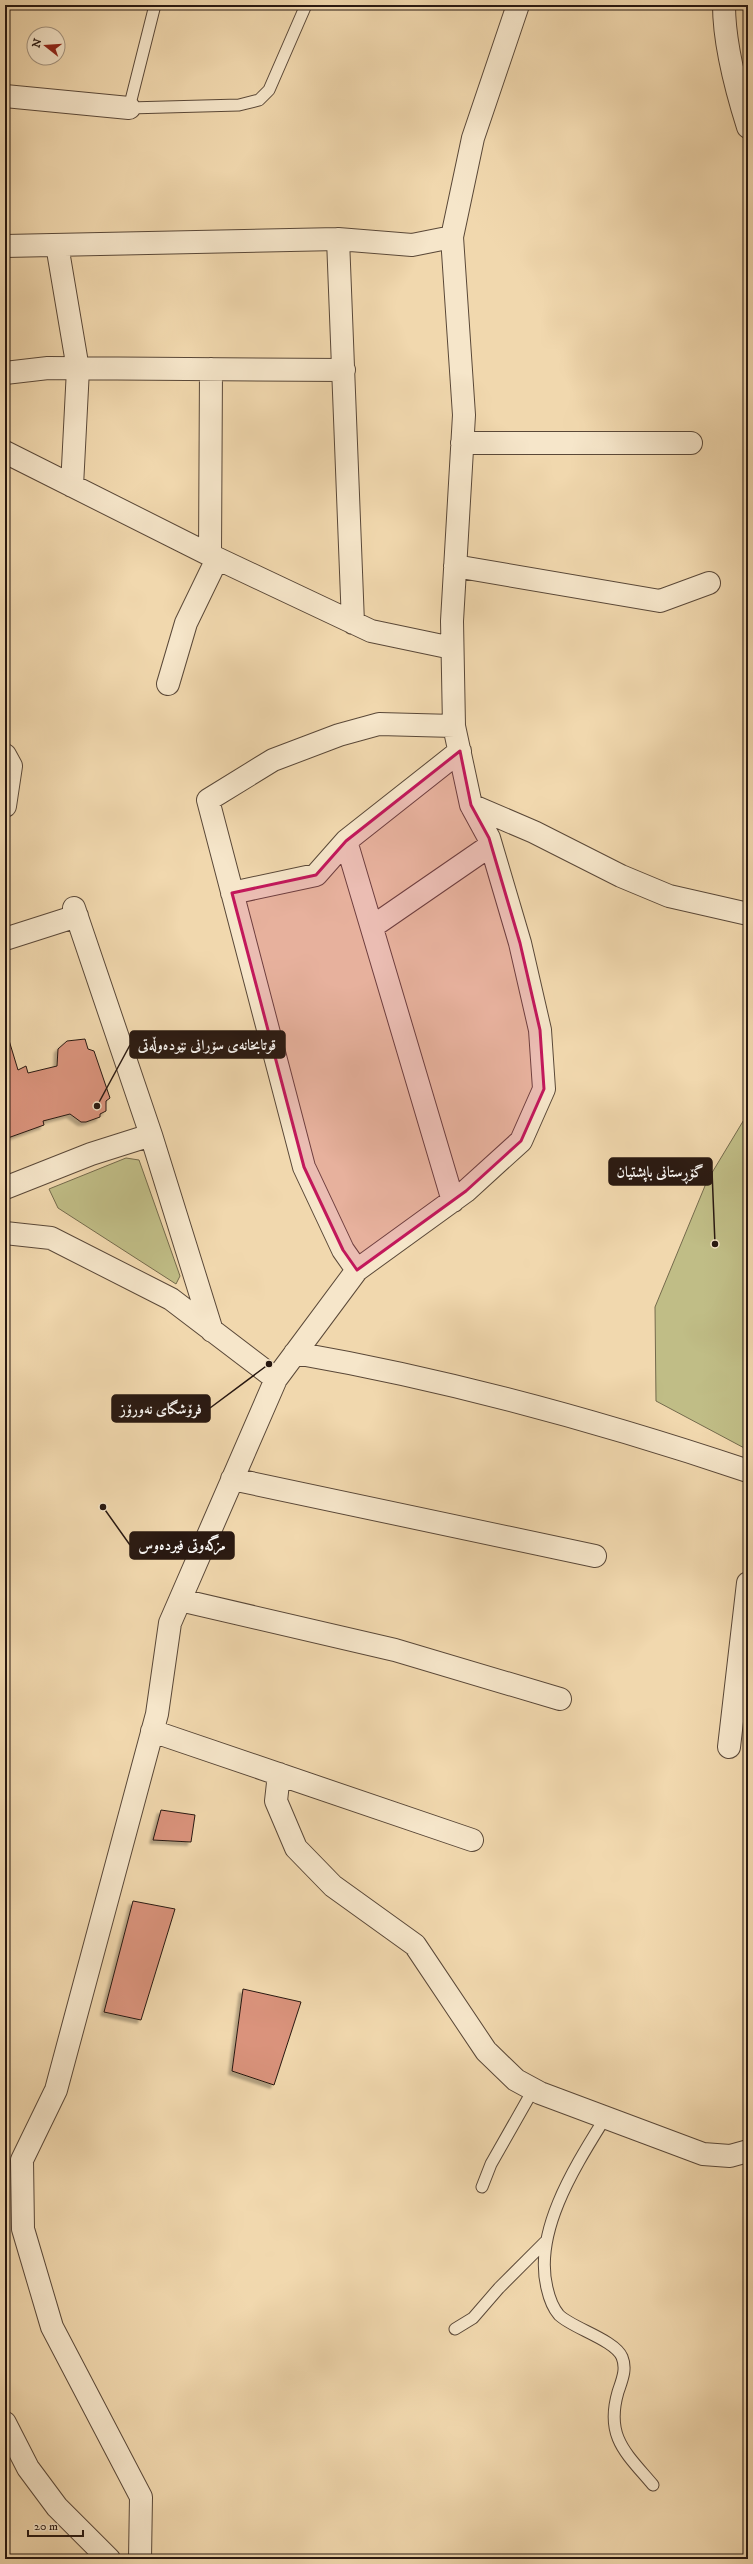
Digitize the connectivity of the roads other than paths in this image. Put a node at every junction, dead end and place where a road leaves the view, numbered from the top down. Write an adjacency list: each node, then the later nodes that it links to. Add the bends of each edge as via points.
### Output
1 (155, 5): 7 (lane)
2 (306, 5): 7 (lane, via 270,90 259,100 239,105)
3 (518, 5): 9 (street, via 473,138)
4 (724, 5): 5 (street, via 724,22)
5 (740, 71): 8 (street)
6 (5, 96): 7 (street)
7 (129, 108)
8 (748, 127)
9 (452, 238): 10 (street, via 412,246); 17 (street, via 464,415)
10 (338, 239): 11 (street); 15 (street)
11 (58, 245): 12 (street); 13 (street)
12 (5, 246)
13 (78, 368): 14 (street); 16 (street, via 48,368); 20 (street)
14 (211, 370): 15 (street); 21 (street)
15 (344, 370): 24 (street)
16 (5, 373)
17 (462, 443): 18 (street); 22 (street)
18 (691, 443)
19 (5, 452): 20 (street)
20 (72, 486): 21 (street)
21 (214, 557): 24 (street); 26 (street, via 186,622)
22 (455, 566): 23 (street, via 660,600); 25 (street)
23 (709, 583)
24 (353, 622): 25 (street, via 371,631)
25 (452, 648): 27 (street)
26 (168, 684)
27 (454, 726): 28 (street); 34 (street, via 379,724 339,735 273,760 208,800)
28 (460, 751): 30 (street); 32 (street)
29 (5, 755): 31 (street, via 12,766)
30 (471, 805): 33 (street); 35 (street, via 669,896)
31 (5, 806)
32 (346, 841): 34 (street, via 316,875); 36 (street)
33 (491, 845): 36 (street); 40 (street, via 520,943 540,1030 544,1089 520,1141)
34 (232, 893): 42 (street, via 304,1167 344,1250)
35 (748, 914)
36 (372, 927): 40 (street)
37 (5, 939): 38 (street, via 75,912)
38 (151, 1135): 39 (street, via 91,1154); 43 (street)
39 (5, 1188)
40 (453, 1201): 42 (street)
41 (5, 1233): 43 (street, via 51,1238 171,1299)
42 (357, 1270): 44 (street)
43 (212, 1330): 45 (street)
44 (295, 1353): 45 (street); 46 (street, via 383,1368 504,1396 635,1433)
45 (276, 1379): 47 (street)
46 (748, 1471)
47 (232, 1478): 48 (street); 50 (street)
48 (595, 1556)
49 (748, 1583): 53 (street)
50 (180, 1600): 51 (street, via 395,1650); 52 (street, via 170,1623)
51 (560, 1699)
52 (152, 1731): 54 (street); 65 (street, via 56,2090 22,2160 22,2229 52,2327 141,2497)
53 (729, 1747)
54 (279, 1774): 55 (street); 56 (street, via 276,1801 296,1848 333,1886 415,1945 486,2051 516,2080)
55 (472, 1840)
56 (533, 2090): 57 (street); 59 (lane)
57 (605, 2118): 58 (street, via 702,2154 730,2156); 60 (lane, via 572,2172)
58 (748, 2151)
59 (482, 2186)
60 (545, 2242): 61 (lane, via 473,2318); 63 (lane, via 544,2275 550,2299 559,2315 602,2340 621,2355 625,2369 616,2399 614,2424 619,2445)
61 (455, 2328)
62 (5, 2423): 64 (street, via 28,2468 49,2496)
63 (652, 2485)
64 (109, 2559)
65 (140, 2559)

